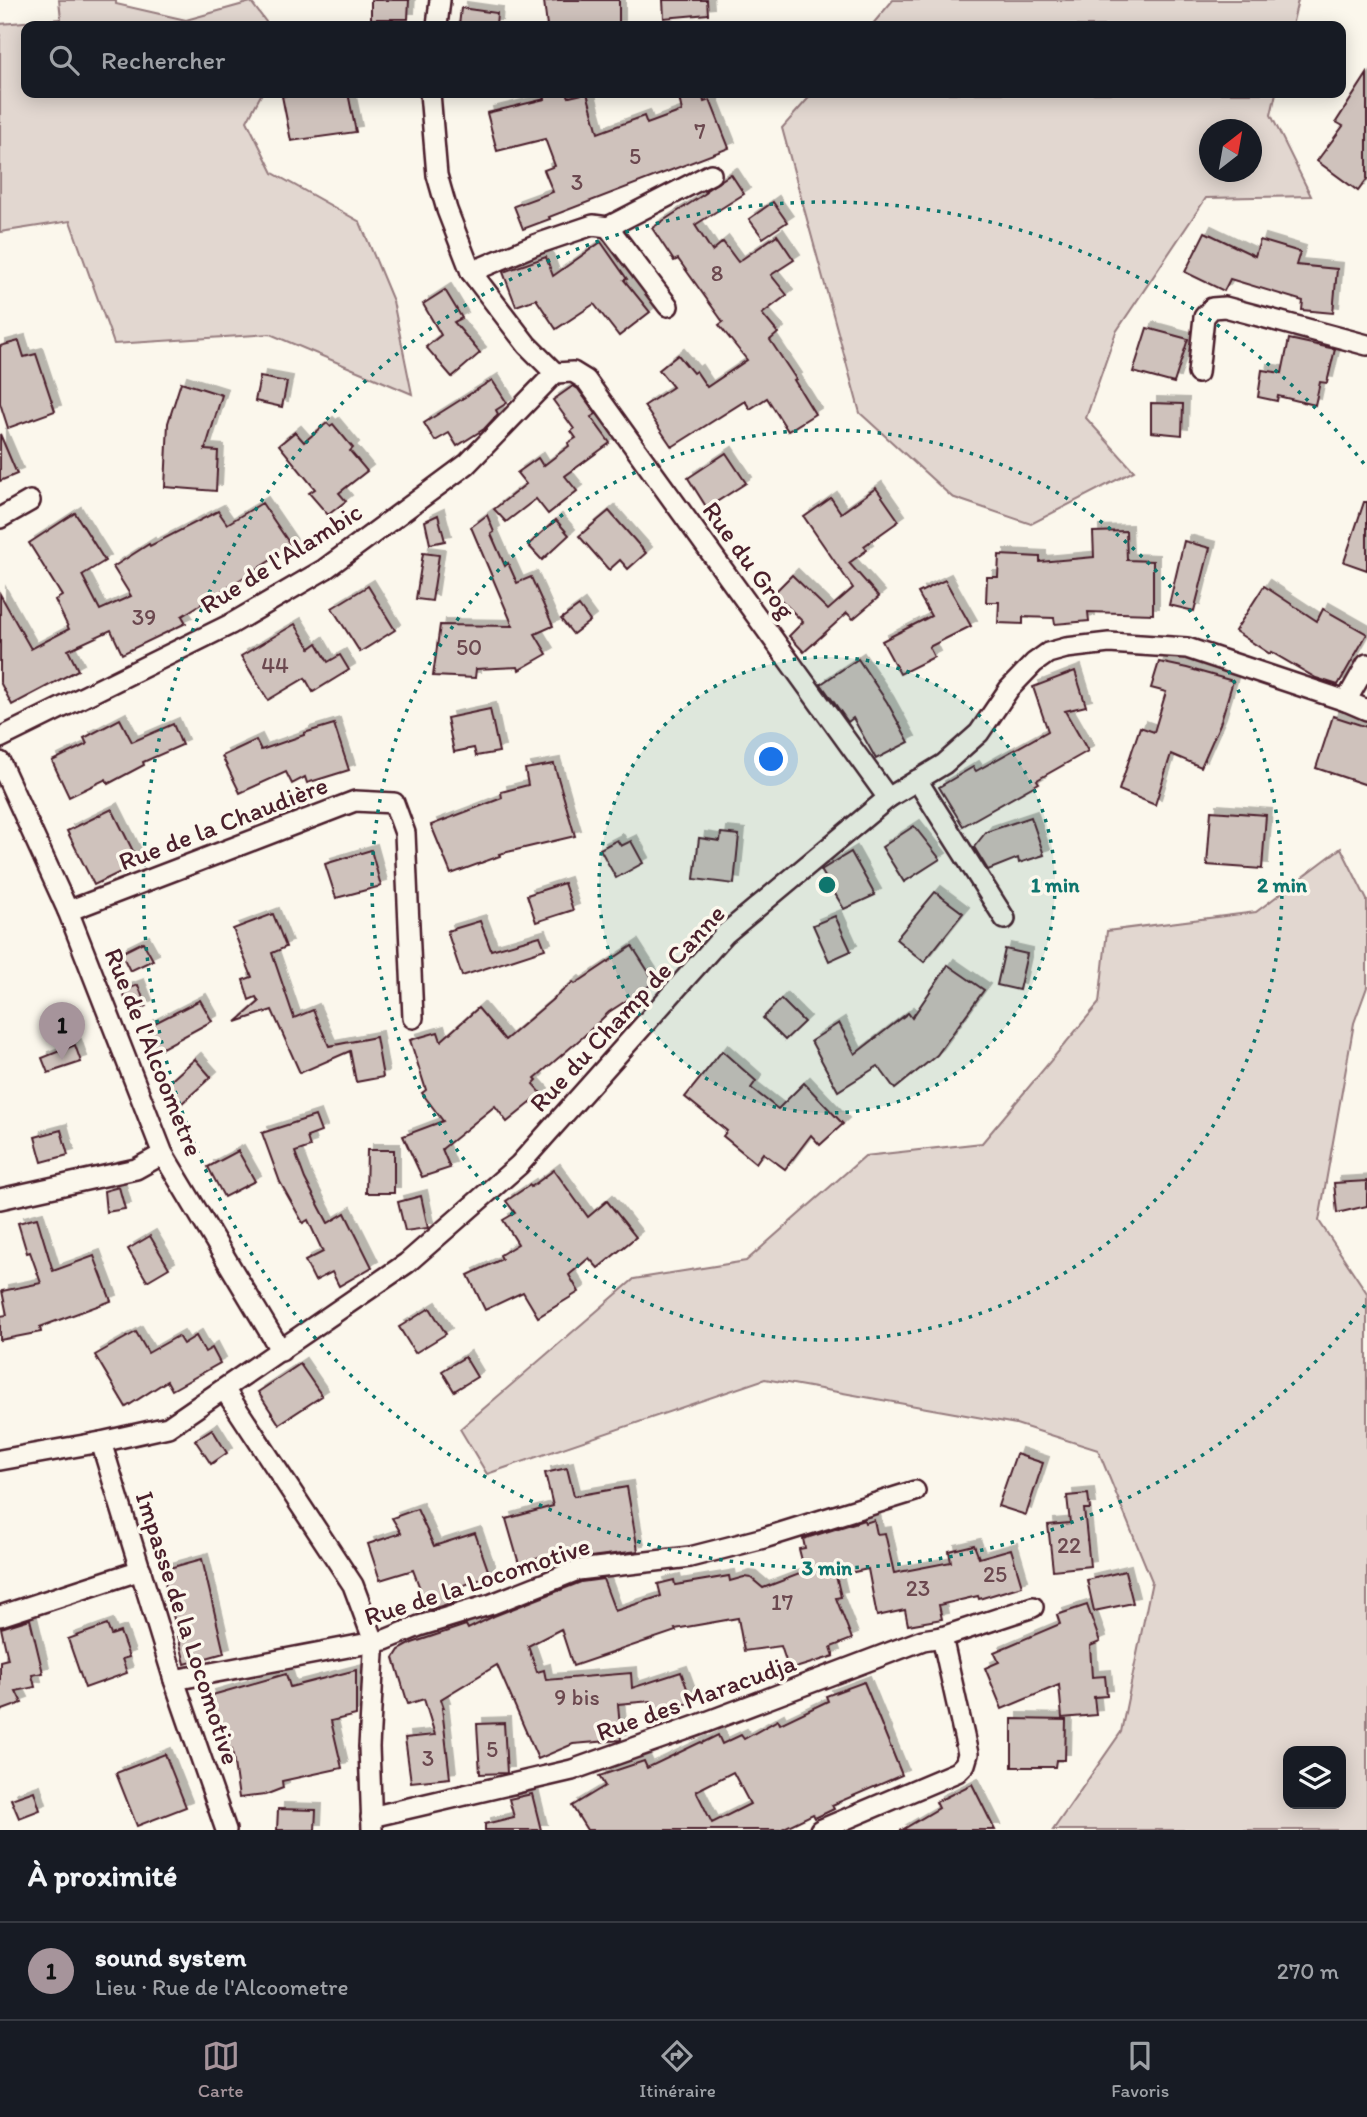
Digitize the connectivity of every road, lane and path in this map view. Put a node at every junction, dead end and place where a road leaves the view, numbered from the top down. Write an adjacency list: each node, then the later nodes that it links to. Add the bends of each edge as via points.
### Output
1 (440, 0): 2 (street)
2 (438, 21)
3 (430, 98): 6 (street, via 437,175)
4 (711, 174): 5 (street)
5 (608, 227): 6 (street, via 593,225); 7 (street)
6 (471, 272): 9 (street, via 527,345)
7 (668, 306)
8 (1367, 345): 10 (street, via 1212,307 1204,317)
9 (555, 373): 16 (street, Rue de l'Alambic, via 467,464 325,569 231,624); 19 (street, Rue du Grog, via 573,372 586,380)
10 (1198, 373)
11 (30, 501): 12 (street)
12 (0, 518)
13 (1367, 664): 14 (street)
14 (1346, 701): 15 (street, Rue du Champ de Canne); 18 (street, Rue du Champ de Canne, via 1187,648 1109,643 1066,648 1034,663 1009,689 979,733 944,764)
15 (1367, 710)
16 (0, 738)
17 (0, 762): 20 (street, Rue de l'Alcoometre)
18 (917, 780): 19 (street, Rue du Champ de Canne); 21 (street)
19 (888, 798): 25 (street, Rue du Champ de Canne, via 724,934 519,1165 407,1263)
20 (68, 911): 22 (street, Rue de la Chaudière, via 355,801 394,803 405,833); 23 (street, Rue de l'Alcoometre)
21 (1005, 919)
22 (413, 1018)
23 (163, 1154): 24 (street, via 136,1169); 25 (street, Rue de l'Alcoometre)
24 (0, 1199)
25 (281, 1351): 26 (street, Rue du Champ de Canne)
26 (224, 1389): 27 (street, Rue du Champ de Canne, via 168,1427); 34 (street, via 353,1585)
27 (102, 1442): 28 (street, Rue du Champ de Canne); 30 (street, Impasse de la Locomotive)
28 (0, 1460)
29 (915, 1491): 34 (street, Rue de la Locomotive, via 690,1557 579,1570)
30 (141, 1570): 32 (street); 35 (street, Impasse de la Locomotive)
31 (1033, 1607): 33 (street, Rue des Maracudja)
32 (0, 1616)
33 (942, 1637): 36 (street, Rue des Maracudja, via 923,1640 572,1770); 37 (street, via 968,1754 965,1764 957,1772)
34 (373, 1643): 35 (street, Rue de la Locomotive); 36 (street)
35 (174, 1680): 38 (street, Impasse de la Locomotive)
36 (372, 1824)
37 (843, 1825): 39 (street)
38 (226, 1830)
39 (820, 1830)

